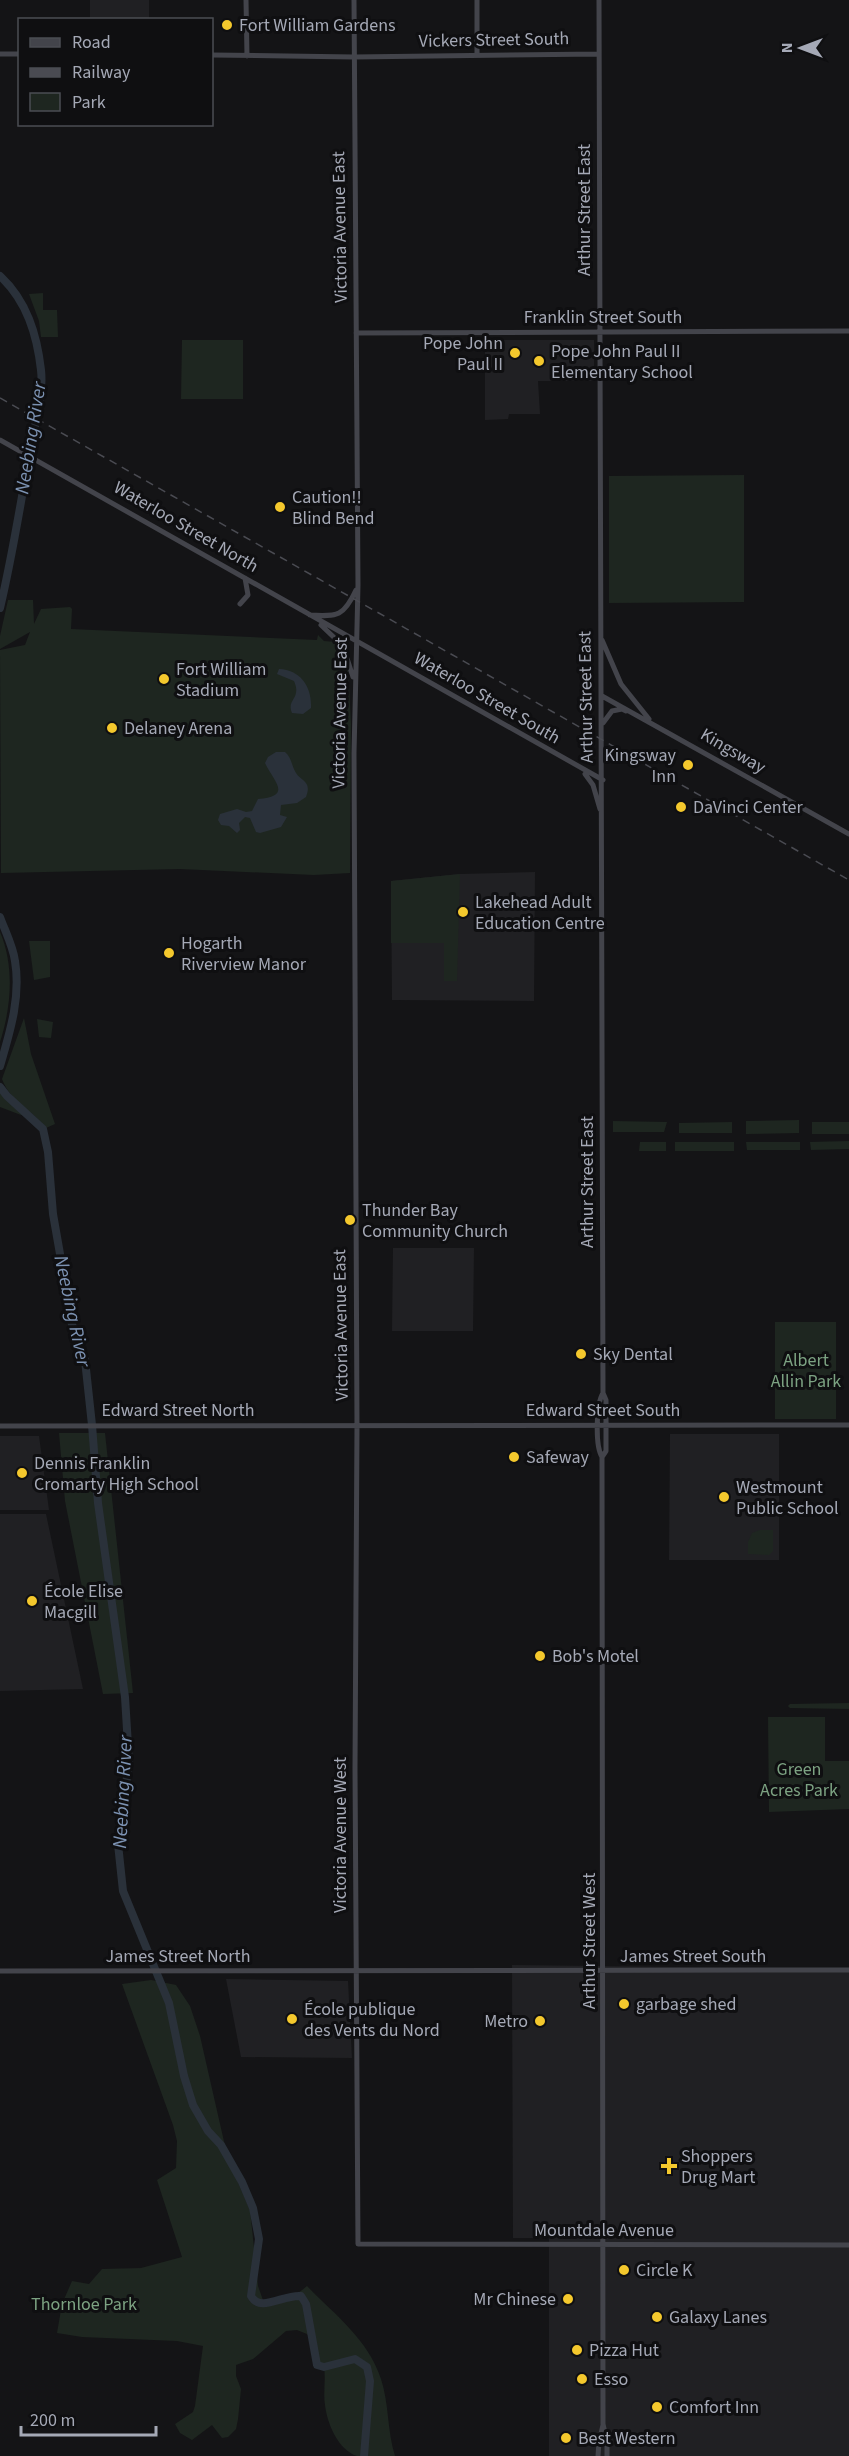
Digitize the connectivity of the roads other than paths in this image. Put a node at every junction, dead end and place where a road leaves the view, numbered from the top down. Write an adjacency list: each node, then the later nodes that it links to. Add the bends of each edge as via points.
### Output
1 (246, 0): 10 (main road)
2 (354, 0): 11 (main road, Victoria Avenue East)
3 (477, 0): 9 (main road)
4 (599, 0): 7 (main road, Arthur Street East)
5 (0, 54): 6 (main road)
6 (18, 54)
7 (599, 54): 9 (main road, Vickers Street South); 13 (main road, Arthur Street East)
8 (213, 55): 10 (main road, Vickers Street South)
9 (477, 55): 11 (main road, Vickers Street South)
10 (247, 56): 11 (main road, Vickers Street South)
11 (354, 57): 14 (main road, Victoria Avenue East)
12 (849, 331): 13 (main road, Franklin Street South)
13 (600, 332): 14 (main road, Franklin Street South); 20 (main road, Arthur Street East)
14 (356, 333): 17 (main road, Victoria Avenue East)
15 (0, 440): 16 (main road, Waterloo Street North)
16 (245, 578): 18 (main road, via 248,595); 19 (main road, Waterloo Street North)
17 (358, 585): 19 (main road, via 341,613); 21 (main road, Victoria Avenue East)
18 (240, 604)
19 (308, 614): 21 (main road, Waterloo Street North); 22 (main road, via 343,646)
20 (600, 633): 23 (main road, Arthur Street East); 24 (main road, via 621,684)
21 (356, 641): 22 (main road, Victoria Avenue East); 26 (main road, Waterloo Street South)
22 (355, 682): 31 (main road, Victoria Avenue East)
23 (602, 696): 24 (main road, Kingsway); 25 (main road, Arthur Street East)
24 (652, 723): 25 (main road, via 622,709 612,711); 29 (main road, Kingsway)
25 (603, 725): 27 (main road, Arthur Street East)
26 (582, 770): 27 (main road, Waterloo Street South); 28 (main road, via 593,785)
27 (603, 780): 28 (main road, Arthur Street East)
28 (602, 819): 30 (main road, Arthur Street East)
29 (849, 834)
30 (603, 1393): 32 (main road, Arthur Street East); 33 (main road, Arthur Street East)
31 (357, 1425): 32 (main road, Edward Street South); 35 (main road, Edward Street North); 37 (main road, Victoria Avenue West)
32 (598, 1425): 33 (main road, Edward Street South); 36 (main road, Arthur Street West)
33 (606, 1425): 34 (main road, Edward Street South); 36 (main road, Arthur Street West, via 606,1451)
34 (849, 1425)
35 (0, 1426)
36 (602, 1457): 40 (main road, Arthur Street West)
37 (356, 1970): 39 (main road, James Street North); 40 (main road, James Street South); 41 (main road, Victoria Avenue West)
38 (849, 1970): 40 (main road, James Street South)
39 (0, 1971)
40 (604, 1971): 42 (main road, Arthur Street West)
41 (358, 2244): 42 (main road, Mountdale Avenue)
42 (603, 2245): 43 (main road, Mountdale Avenue); 44 (main road, Arthur Street West)
43 (849, 2245)
44 (603, 2424): 45 (main road, Arthur Street West); 46 (main road, Arthur Street West)
45 (598, 2456)
46 (607, 2456)

